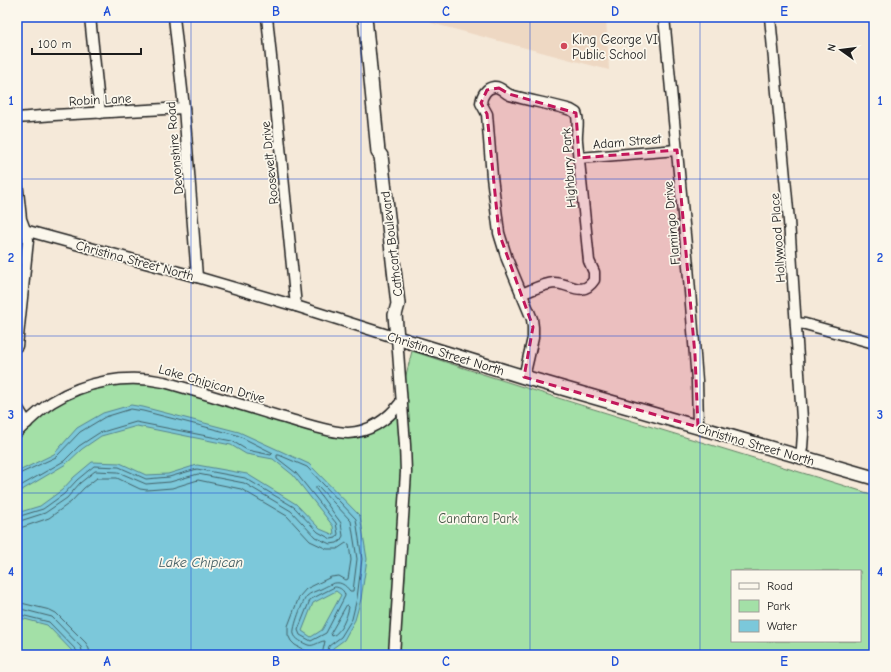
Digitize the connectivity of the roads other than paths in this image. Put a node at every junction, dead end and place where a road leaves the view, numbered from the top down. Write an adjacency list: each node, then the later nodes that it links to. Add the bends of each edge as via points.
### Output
1 (90, 17): 8 (street)
2 (174, 17): 7 (street, Devonshire Road)
3 (267, 17): 16 (street, Roosevelt Drive)
4 (365, 17): 18 (main road, Cathcart Boulevard, via 378,152 381,156 398,304 395,315)
5 (664, 17): 10 (street, Flamingo Drive)
6 (770, 17): 17 (street, Hollywood Place, via 789,214)
7 (184, 108): 8 (street, Robin Lane); 14 (street, Devonshire Road)
8 (100, 113): 9 (street, Robin Lane)
9 (17, 118)
10 (677, 150): 11 (street, Adam Street); 25 (street, Flamingo Drive, via 696,362)
11 (579, 158): 15 (street, Highbury Park, via 589,261 594,272 594,280 581,289 553,283); 15 (street, Highbury Park, via 576,133 578,119 574,112 509,94 500,88 491,88 484,93 481,103 487,114 499,233)
12 (17, 181): 13 (street)
13 (21, 229): 14 (street, Christina Street North); 20 (street, via 28,240)
14 (197, 277): 16 (street, Christina Street North)
15 (521, 294): 21 (street, Highbury Park, via 533,327)
16 (296, 306): 18 (street, Christina Street North)
17 (796, 323): 19 (street); 27 (street, Hollywood Place, via 803,434)
18 (397, 338): 21 (main road, Christina Street North); 22 (street)
19 (874, 343)
20 (17, 346)
21 (524, 377): 25 (main road, Christina Street North)
22 (402, 401): 24 (street, Lake Chipican Drive, via 382,421 348,432 321,429 164,382 149,379 115,379 72,391 50,403); 29 (street, via 405,485)
23 (17, 408): 24 (street)
24 (27, 422): 26 (street, Lake Chipican Drive)
25 (698, 427): 27 (main road, Christina Street North)
26 (17, 432)
27 (800, 457): 28 (main road, Christina Street North)
28 (874, 478)
29 (394, 655)

